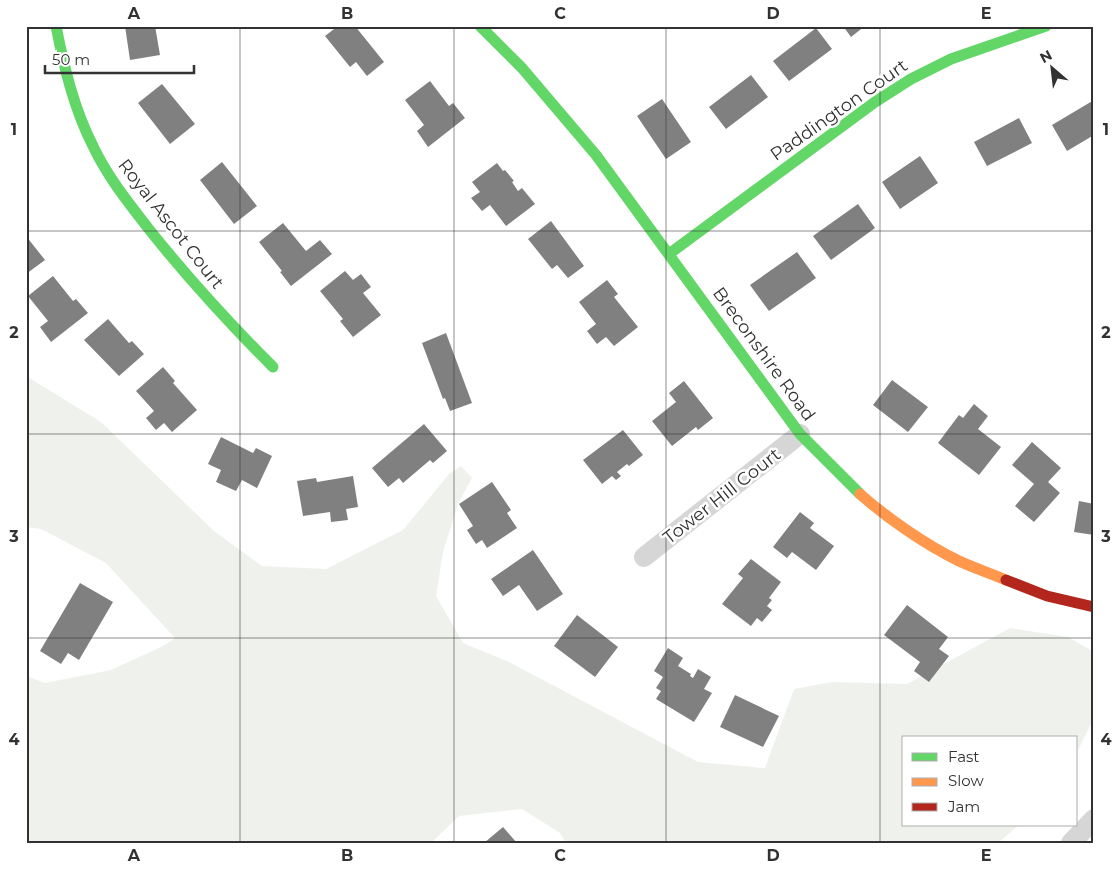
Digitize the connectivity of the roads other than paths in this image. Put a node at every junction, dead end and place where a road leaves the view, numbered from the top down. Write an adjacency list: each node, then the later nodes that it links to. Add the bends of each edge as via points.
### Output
1 (56, 26): 5 (street, Royal Ascot Court, via 72,94 104,167 186,274 230,325)
2 (480, 26): 4 (street, Breconshire Road, via 558,109)
3 (1046, 26): 4 (street, Paddington Court, via 951,59 911,79)
4 (669, 254): 6 (street, Breconshire Road)
5 (273, 367)
6 (800, 434): 7 (street, Tower Hill Court); 8 (street, Breconshire Road, via 876,508 959,561 1047,596)
7 (644, 557)
8 (1094, 607)
9 (1094, 819): 10 (street)
10 (1071, 843)

